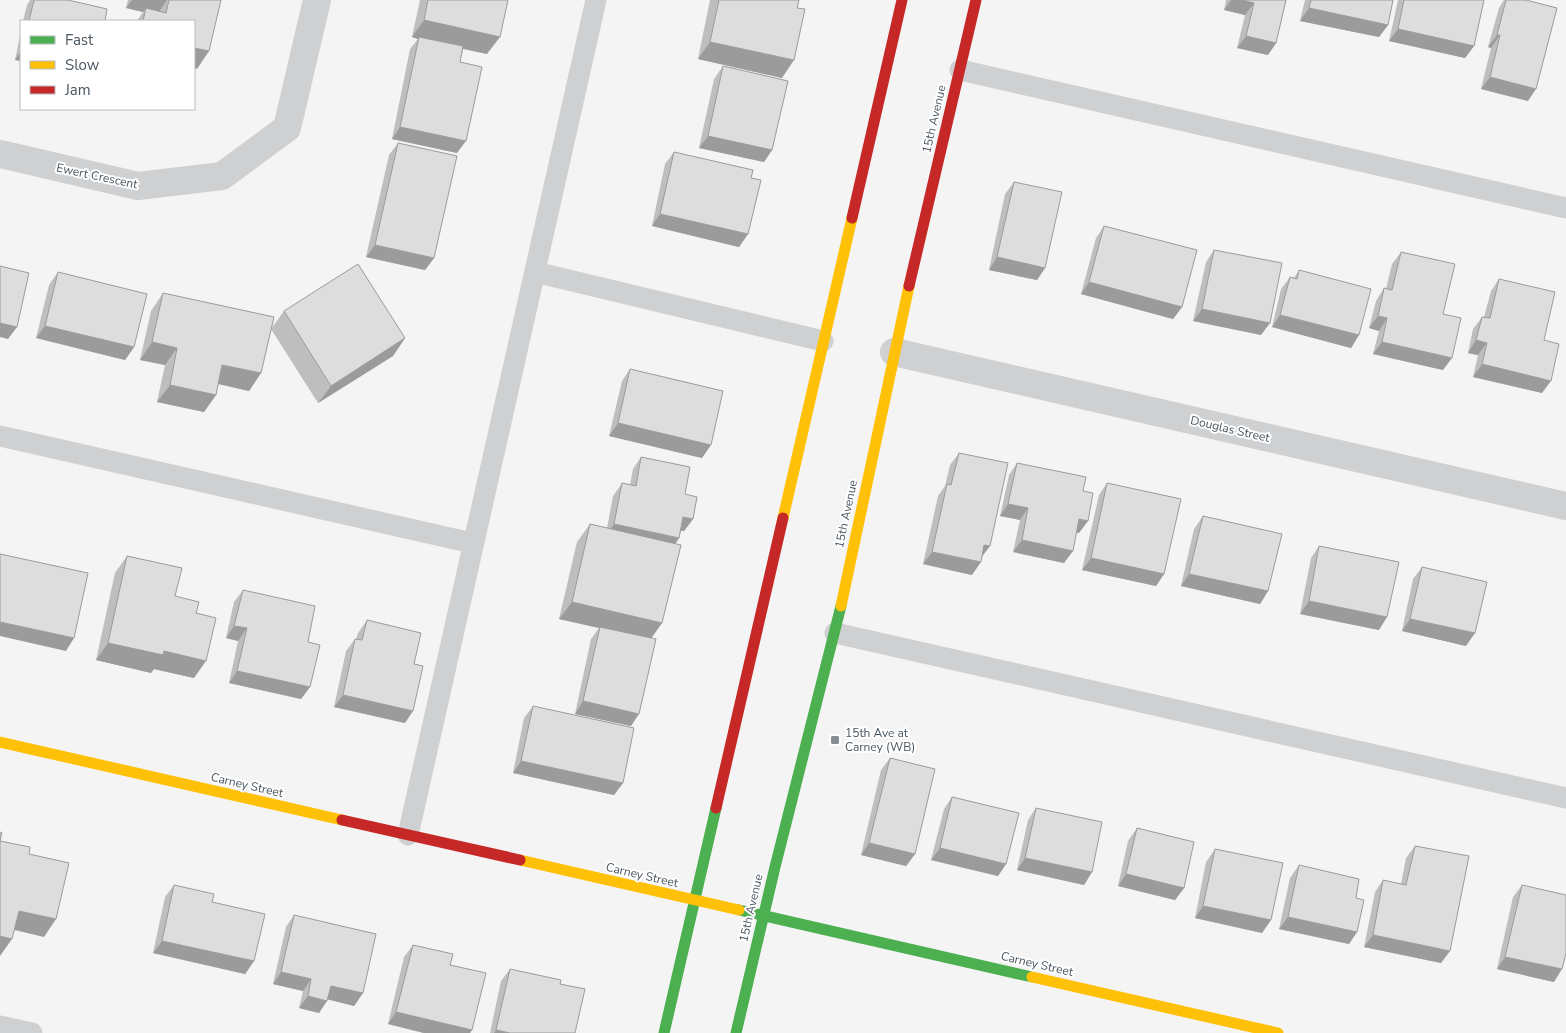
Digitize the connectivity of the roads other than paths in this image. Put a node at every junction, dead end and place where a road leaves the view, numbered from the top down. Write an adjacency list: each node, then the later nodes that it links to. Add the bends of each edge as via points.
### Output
1 (317, 0): 6 (street, Ewert Crescent, via 287,128 222,176 138,186)
2 (596, 0): 8 (lane)
3 (902, 0): 9 (main road)
4 (976, 0): 5 (main road, 15th Avenue)
5 (960, 70): 7 (lane); 10 (main road, 15th Avenue)
6 (0, 154)
7 (1566, 208)
8 (535, 272): 9 (lane); 13 (lane)
9 (824, 342): 18 (main road)
10 (894, 352): 12 (street, Douglas Street); 14 (main road, 15th Avenue)
11 (0, 436): 13 (lane)
12 (1566, 506)
13 (472, 543): 17 (lane)
14 (835, 633): 16 (lane); 19 (main road, 15th Avenue)
15 (0, 742): 17 (main road, Carney Street)
16 (1566, 798)
17 (408, 835): 18 (main road, Carney Street)
18 (694, 901): 19 (main road, Carney Street); 22 (main road)
19 (764, 916): 23 (main road, 15th Avenue); 24 (main road, Carney Street)
20 (0, 1026): 21 (lane)
21 (32, 1033)
22 (664, 1033)
23 (736, 1033)
24 (1278, 1033)

